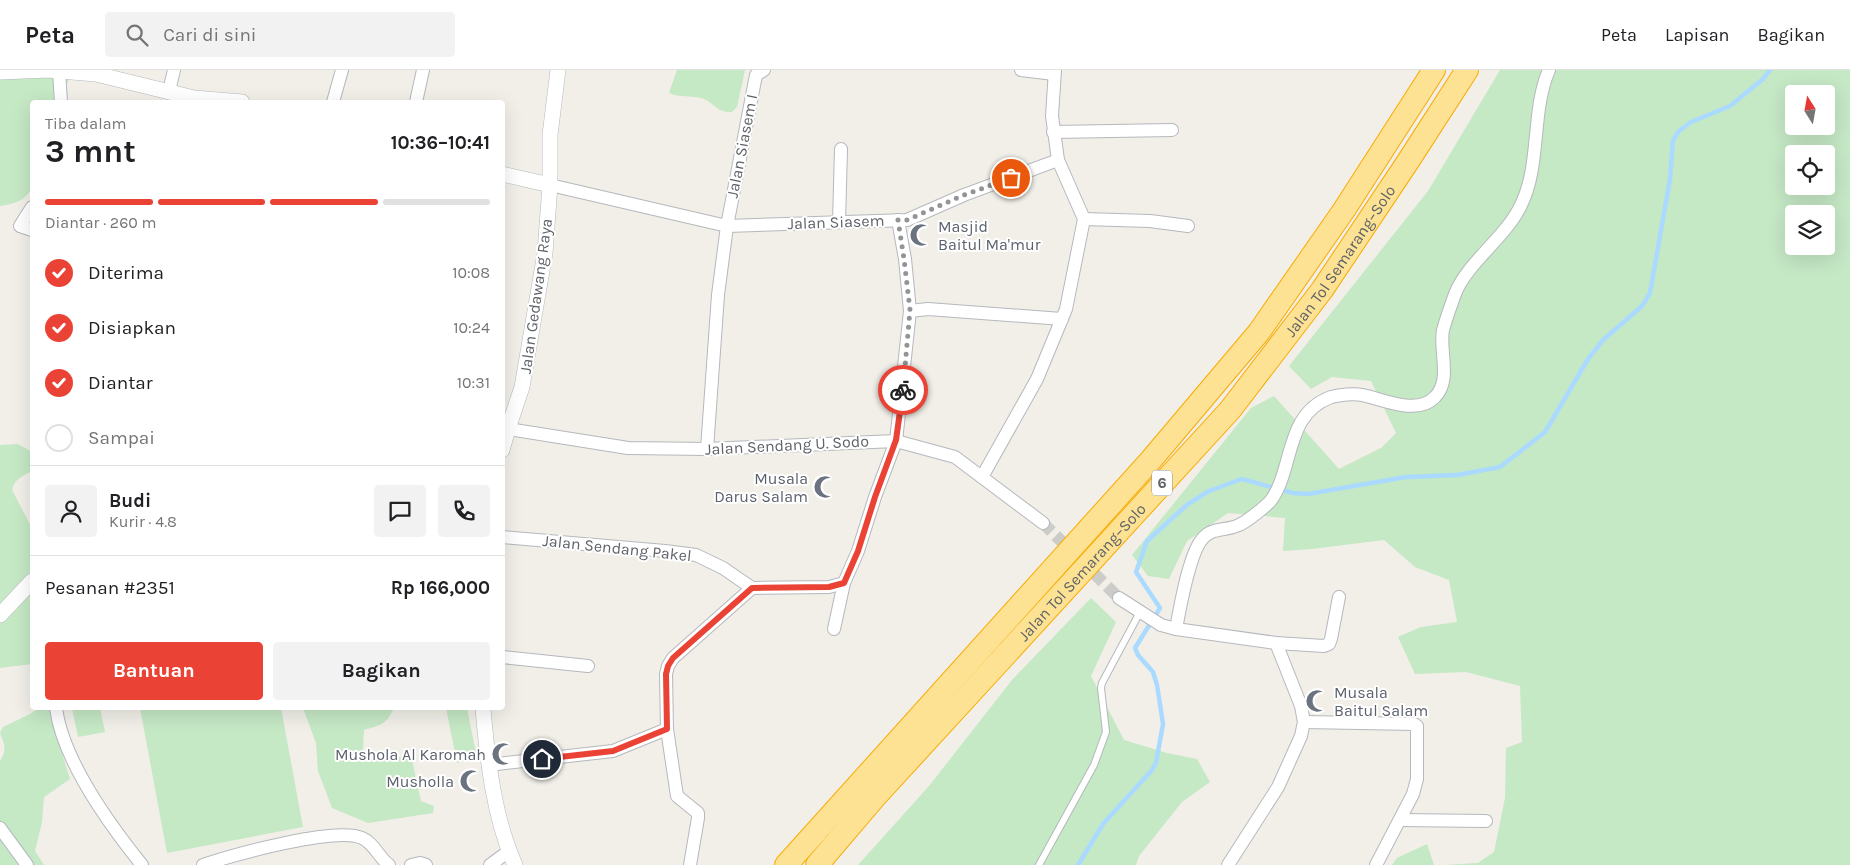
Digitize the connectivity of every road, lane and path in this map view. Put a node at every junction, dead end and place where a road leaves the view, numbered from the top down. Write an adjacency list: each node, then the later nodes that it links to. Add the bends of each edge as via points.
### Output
1 (174, 70): 13 (street)
2 (342, 70): 16 (street)
3 (423, 70): 17 (street)
4 (558, 70): 23 (street, Jalan Gedawang Raya, via 550,135)
5 (1020, 70): 12 (street)
6 (1434, 70): 68 (highway, Jalan Tol Semarang–Solo / 6, via 1344,210 1259,332 1144,468)
7 (1467, 70): 69 (highway, Jalan Tol Semarang–Solo / 6, via 1322,290 1230,410 875,797)
8 (1549, 70): 47 (street, via 1539,106 1531,171 1521,205 1456,292 1443,331 1443,380 1436,396 1428,403 1416,406 1383,402 1360,394 1332,397 1310,410 1300,422 1271,501 1238,526 1215,530 1203,538 1182,594)
9 (59, 71): 10 (street); 13 (street, via 96,74); 14 (street)
10 (0, 72)
11 (759, 72): 28 (street, Jalan Siasem I)
12 (1054, 72): 19 (street)
13 (170, 91): 15 (street)
14 (61, 100)
15 (194, 100)
16 (334, 100)
17 (416, 100)
18 (1172, 130): 19 (street)
19 (1053, 132): 21 (street)
20 (841, 149): 27 (street)
21 (1058, 160): 25 (street); 26 (street, Jalan Siasem, via 907,220)
22 (505, 175): 23 (street)
23 (550, 185): 28 (street, Jalan Siasem); 33 (street, Jalan Gedawang Raya, via 545,253 522,387)
24 (30, 210): 30 (street, via 20,226)
25 (1084, 219): 29 (street); 32 (street)
26 (898, 220): 27 (street, Jalan Siasem); 31 (street)
27 (839, 222): 28 (street, Jalan Siasem)
28 (727, 226): 35 (street, Jalan Siasem I, via 718,295)
29 (1188, 226)
30 (30, 229)
31 (910, 310): 32 (street); 34 (street)
32 (1062, 319): 36 (street, via 1037,379)
33 (505, 429): 35 (street, Jalan Sendang U. Sodo, via 628,448)
34 (896, 440): 35 (street, Jalan Sendang U. Sodo); 36 (street, Jalan Sendang U. Sodo, via 955,457); 39 (street)
35 (707, 449)
36 (982, 477): 37 (street, Jalan Sendang U. Sodo)
37 (1043, 523)
38 (505, 536): 40 (street, Jalan Sendang Pakel, via 696,555 723,568)
39 (844, 583): 40 (street, via 829,587); 46 (street)
40 (752, 588): 54 (street, via 668,666)
41 (30, 589): 45 (street)
42 (1339, 597): 48 (street, via 1328,644)
43 (1119, 598): 44 (street)
44 (1143, 614): 47 (street); 70 (lane, via 1102,682 1106,728 1094,765)
45 (0, 615)
46 (834, 629)
47 (1176, 629): 48 (street)
48 (1276, 643): 53 (street, via 1301,706)
49 (505, 658): 50 (street)
50 (588, 666)
51 (56, 710): 61 (street, via 65,744 83,780)
52 (482, 710): 55 (street)
53 (1304, 722): 56 (street, via 1417,726 1418,779); 71 (street, via 1278,787)
54 (667, 729): 55 (street, via 613,751); 67 (street, via 677,796 698,813)
55 (488, 765): 59 (street)
56 (1400, 820): 57 (street); 72 (street)
57 (1486, 821)
58 (0, 828): 60 (street)
59 (512, 858): 66 (street)
60 (27, 865)
61 (142, 865)
62 (203, 865): 63 (street, via 317,836 356,836 368,842)
63 (389, 865)
64 (411, 865): 65 (street)
65 (426, 865)
66 (490, 865)
67 (690, 865)
68 (786, 865)
69 (817, 865)
70 (1039, 865)
71 (1228, 865)
72 (1376, 865)

